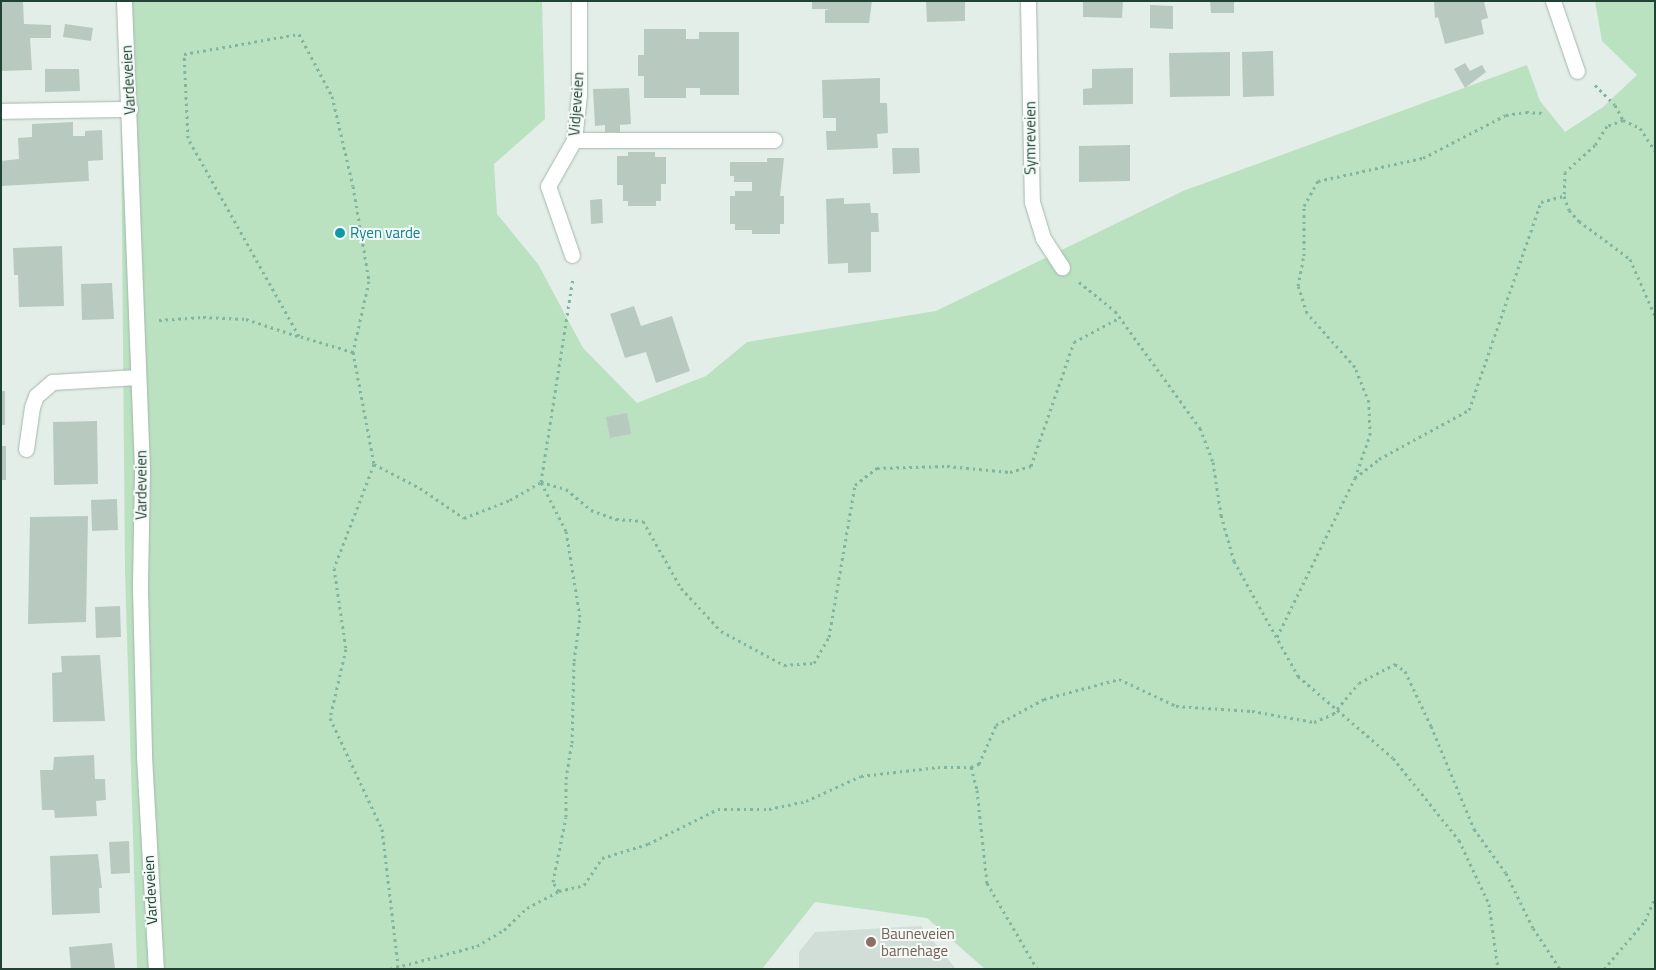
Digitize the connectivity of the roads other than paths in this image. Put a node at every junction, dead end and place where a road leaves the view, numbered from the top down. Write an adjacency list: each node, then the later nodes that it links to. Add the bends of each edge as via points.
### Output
1 (124, 1): 6 (street, Vardeveien)
2 (579, 1): 8 (street, Vidjeveien, via 579,95)
3 (1028, 1): 11 (street, Symreveien, via 1032,202 1043,238)
4 (1553, 1): 5 (street)
5 (1577, 71)
6 (130, 109): 7 (street); 12 (street, Vardeveien)
7 (1, 111)
8 (574, 140): 9 (street); 10 (street, Vidjeveien, via 548,186)
9 (774, 140)
10 (572, 256)
11 (1062, 267)
12 (138, 378): 13 (street, via 52,382 36,396); 14 (street, Vardeveien, via 142,470 140,588 144,756)
13 (26, 449)
14 (156, 969)

